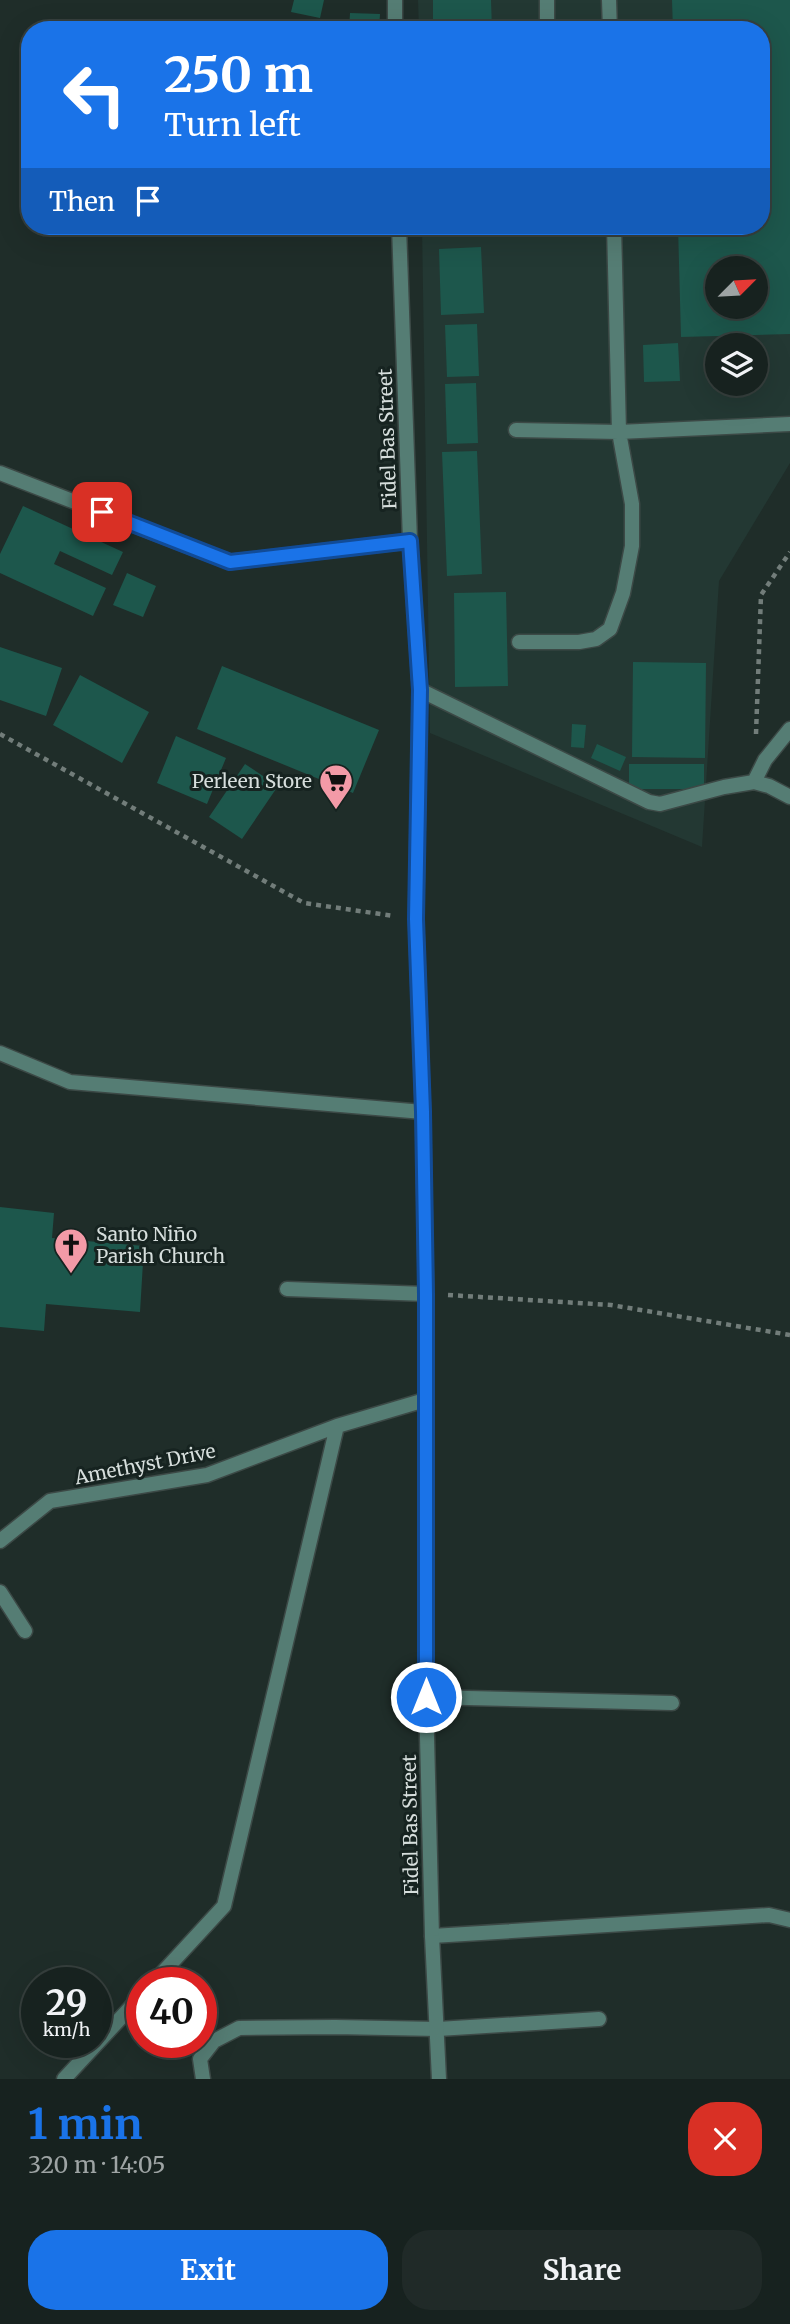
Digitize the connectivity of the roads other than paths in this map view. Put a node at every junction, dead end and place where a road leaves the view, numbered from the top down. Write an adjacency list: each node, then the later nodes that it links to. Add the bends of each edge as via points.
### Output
1 (395, 0): 4 (street)
2 (547, 0): 5 (street)
3 (609, 0): 6 (street)
4 (396, 21)
5 (547, 21)
6 (610, 21)
7 (399, 235): 13 (street, Fidel Bas Street)
8 (614, 235): 11 (street)
9 (790, 424): 11 (street)
10 (516, 430): 11 (street)
11 (619, 432): 14 (street, via 632,504 632,546 624,593 610,629 596,639 579,642)
12 (0, 473): 13 (street, via 230,562)
13 (410, 541): 15 (street, Fidel Bas Street)
14 (519, 642)
15 (420, 690): 17 (street, via 649,802 660,804); 20 (street, Fidel Bas Street, via 416,919)
16 (790, 729): 17 (street)
17 (754, 782): 18 (street)
18 (790, 797)
19 (0, 1053): 20 (street, via 70,1082)
20 (423, 1112): 22 (street, Fidel Bas Street)
21 (287, 1289): 22 (street)
22 (426, 1294): 23 (street, Fidel Bas Street)
23 (425, 1400): 24 (street, Amethyst Drive); 28 (street, Fidel Bas Street)
24 (337, 1426): 25 (street, Amethyst Drive, via 207,1475 50,1501); 32 (street, via 224,1906)
25 (0, 1541)
26 (0, 1592): 27 (street)
27 (25, 1631)
28 (426, 1697): 29 (street); 31 (street, Fidel Bas Street)
29 (672, 1703)
30 (790, 1920): 31 (street, via 769,1915)
31 (432, 1936): 35 (street, Fidel Bas Street)
32 (168, 1967)
33 (126, 2012): 36 (street)
34 (598, 2019): 35 (street)
35 (438, 2029): 37 (street, via 239,2028 214,2040 200,2059); 38 (street, Fidel Bas Street)
36 (64, 2079)
37 (203, 2079)
38 (439, 2079)

